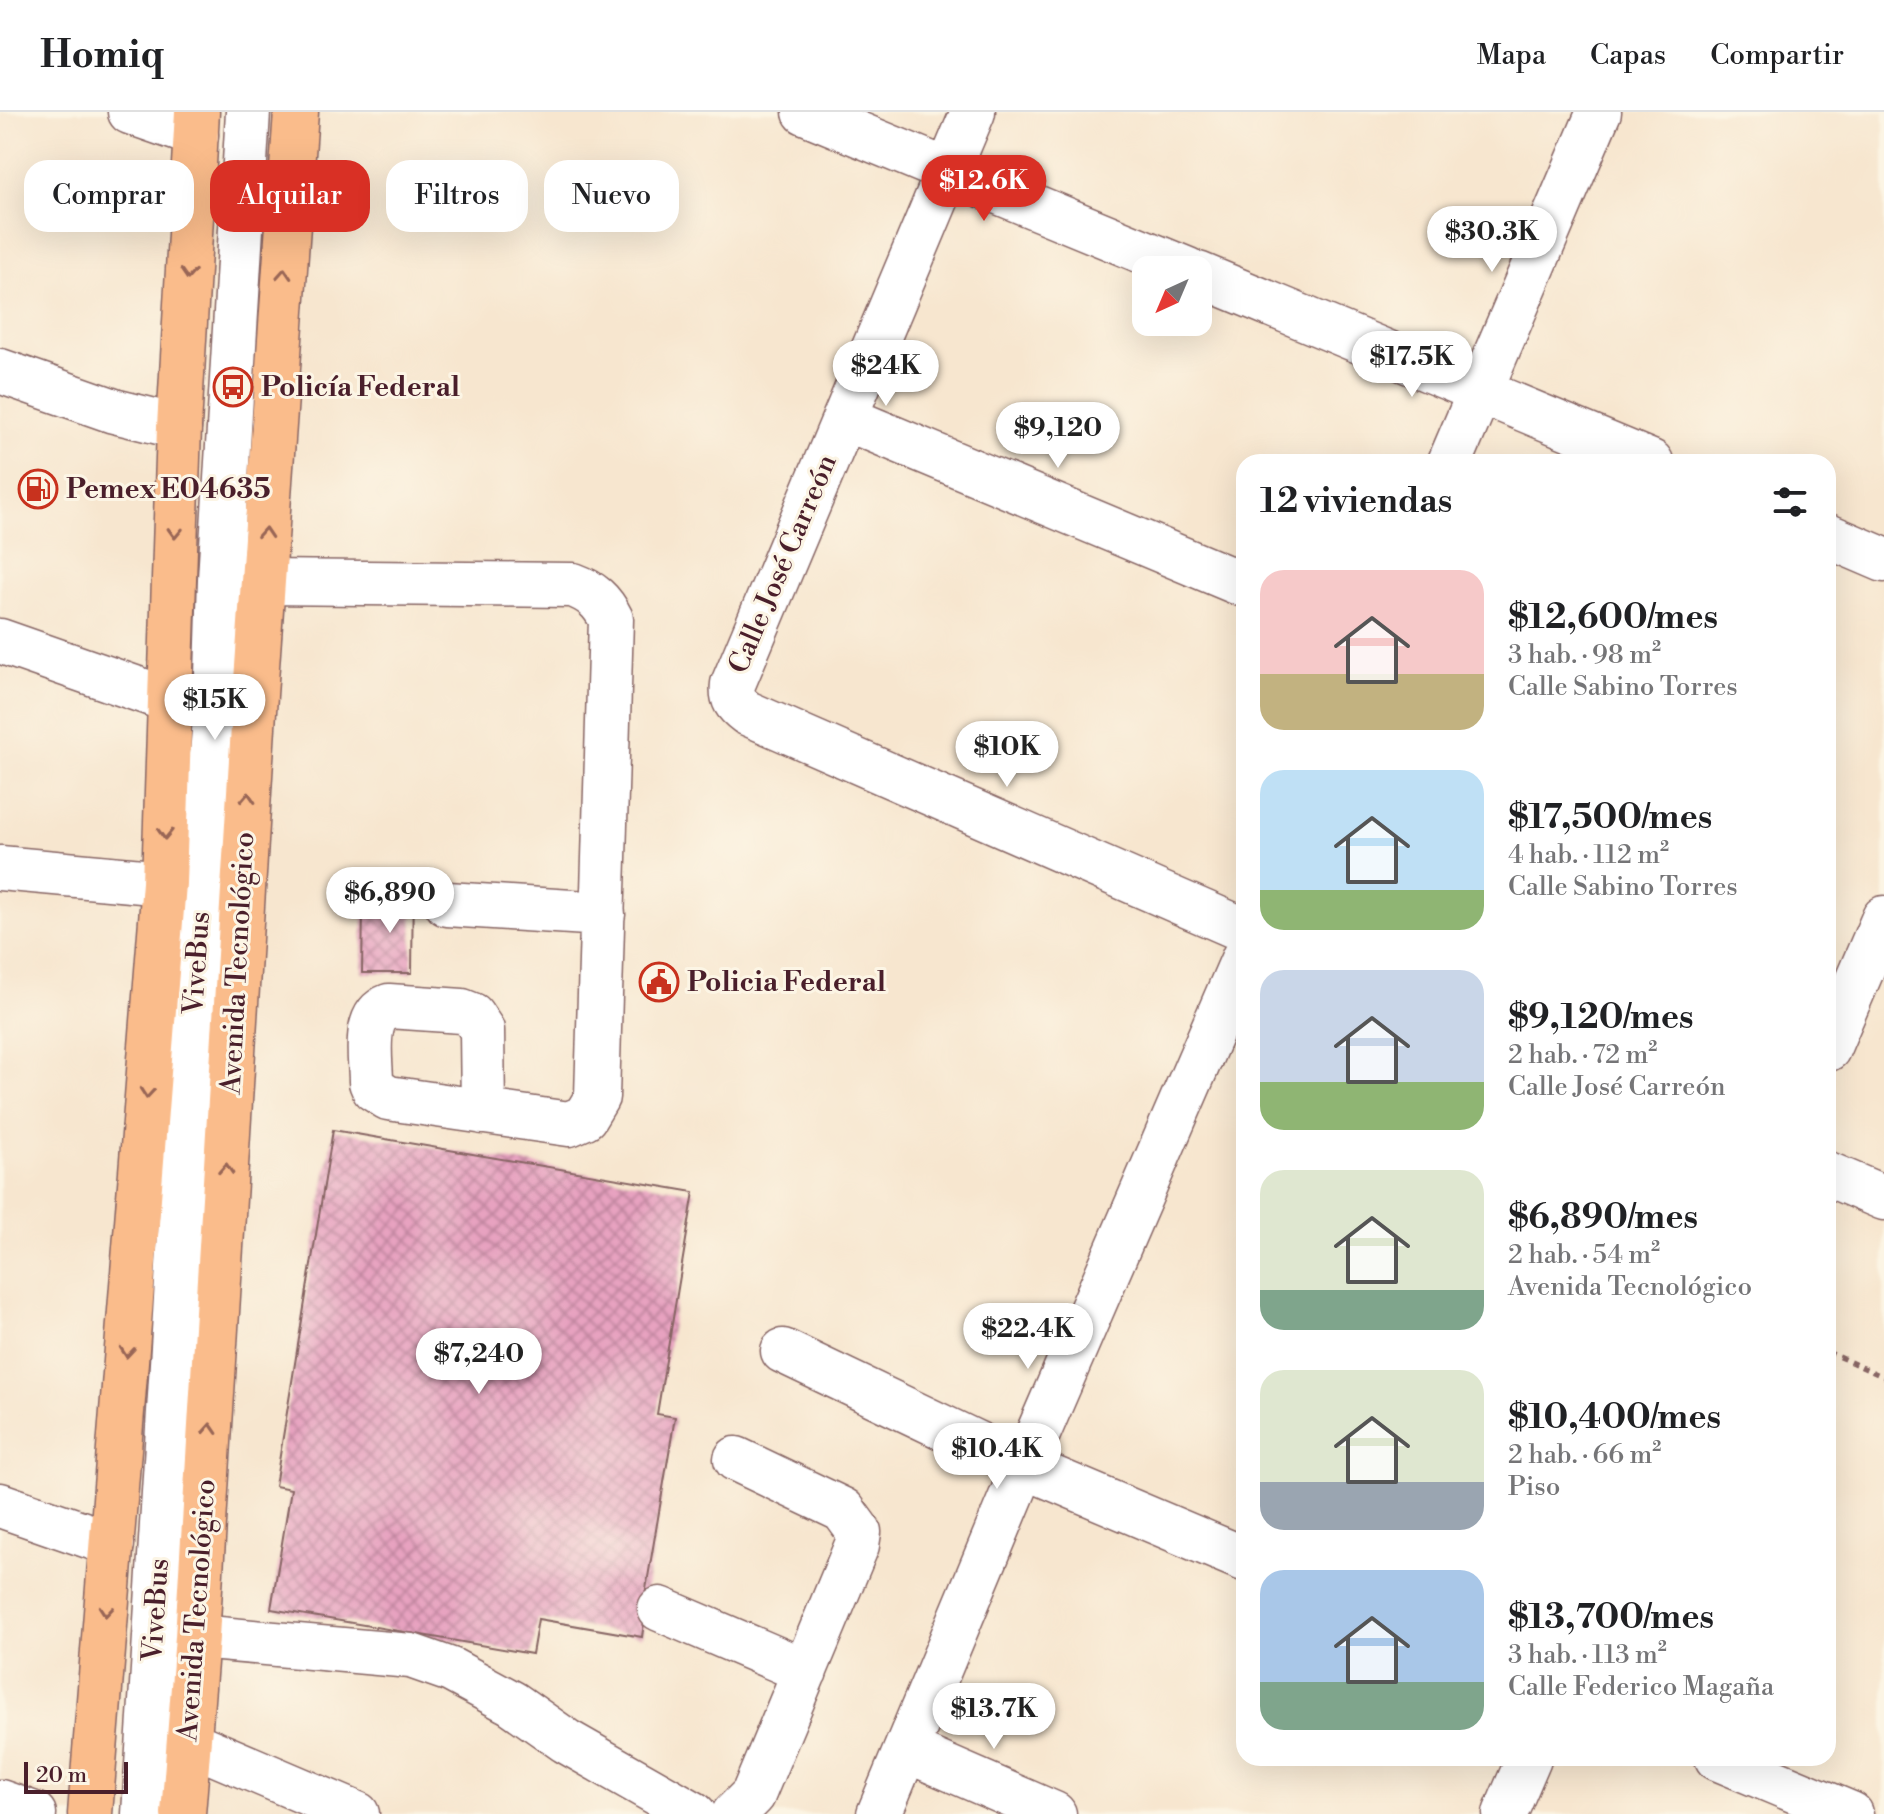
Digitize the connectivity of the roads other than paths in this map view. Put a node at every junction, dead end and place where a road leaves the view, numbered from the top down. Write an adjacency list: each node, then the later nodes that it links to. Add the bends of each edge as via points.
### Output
1 (130, 112): 7 (street)
2 (248, 112): 23 (street, ViveBus, via 220,579)
3 (296, 112): 19 (main road, Avenida Tecnológico, one-way to 3)
4 (805, 112): 8 (street)
5 (973, 112): 8 (street, Calle José Carreón)
6 (1599, 112): 12 (street)
7 (196, 124): 14 (main road, one-way to 14)
8 (947, 171): 9 (street); 13 (street, Calle José Carreón)
9 (1154, 256)
10 (1212, 280): 12 (street)
11 (0, 371): 14 (street, via 114,411)
12 (1479, 390): 15 (street); 16 (street)
13 (845, 418): 20 (street); 29 (street, Calle José Carreón, via 733,684 731,696 737,705)
14 (179, 427): 22 (main road, one-way to 22)
15 (1453, 454)
16 (1632, 454)
17 (1836, 539): 18 (street)
18 (1884, 560)
19 (262, 582): 23 (main road, Avenida Tecnológico); 27 (street, via 573,585 603,603 611,619)
20 (1236, 582)
21 (0, 641): 22 (street)
22 (169, 700): 23 (street); 25 (main road, one-way to 25)
23 (235, 702): 42 (main road, Avenida Tecnológico, one-way to 23); 51 (street, ViveBus, via 204,849)
24 (0, 868): 25 (street)
25 (164, 883): 39 (main road, one-way to 39)
26 (447, 904): 27 (street)
27 (603, 914): 32 (street, via 597,1097 591,1111 569,1124)
28 (1884, 918): 31 (street)
29 (1236, 927)
30 (1236, 976): 37 (street)
31 (1836, 1030)
32 (483, 1112)
33 (1836, 1177): 34 (street)
34 (1884, 1198)
35 (783, 1351): 37 (street)
36 (736, 1459): 43 (street, via 843,1510 859,1532)
37 (1024, 1466): 40 (street); 45 (street)
38 (0, 1505): 39 (street)
39 (112, 1544): 50 (main road, one-way to 50)
40 (1236, 1556)
41 (660, 1609): 43 (street)
42 (197, 1637): 44 (main road, Avenida Tecnológico); 54 (street, via 377,1651 451,1670)
43 (805, 1671): 55 (street, via 753,1795)
44 (188, 1742): 52 (main road, Avenida Tecnológico); 53 (street)
45 (907, 1750): 56 (street); 57 (street)
46 (1526, 1766): 58 (street)
47 (1736, 1766): 59 (street)
48 (0, 1802): 49 (street)
49 (34, 1814)
50 (90, 1814)
51 (144, 1814)
52 (183, 1814)
53 (357, 1814)
54 (694, 1814)
55 (734, 1814)
56 (879, 1814)
57 (1054, 1814)
58 (1505, 1814)
59 (1851, 1814)

